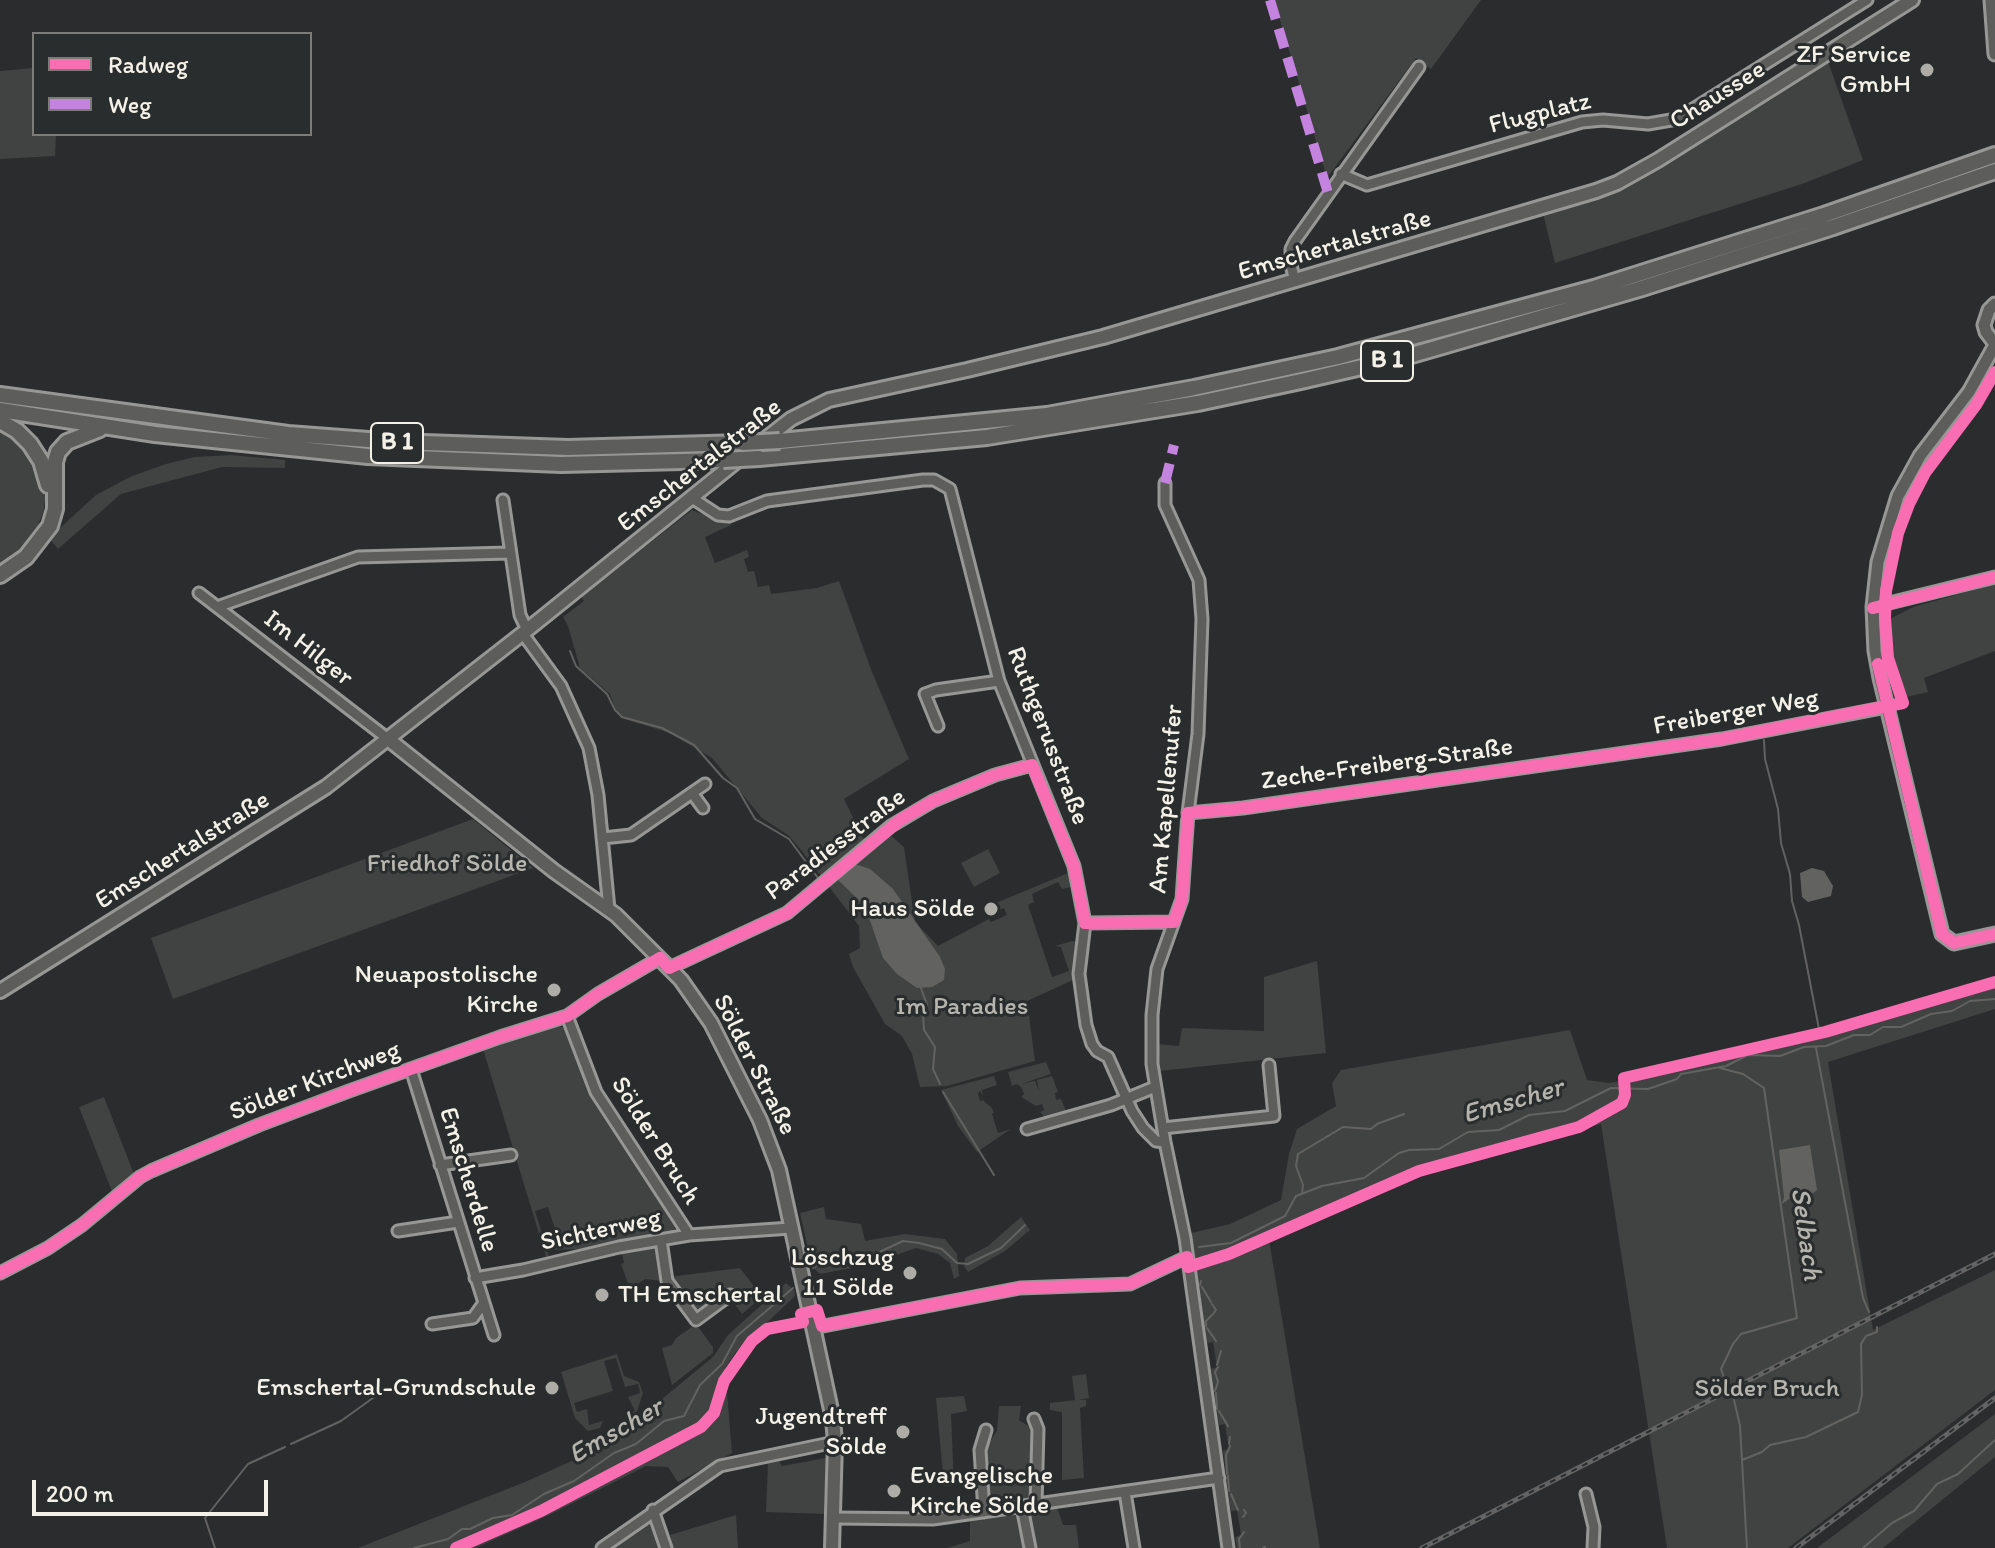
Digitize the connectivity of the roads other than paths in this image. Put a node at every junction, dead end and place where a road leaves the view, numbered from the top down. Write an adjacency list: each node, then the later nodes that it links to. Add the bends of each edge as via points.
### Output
1 (1867, 0): 9 (street, Flugplatz, via 1677,119 1648,124 1582,122 1367,185)
2 (1912, 0): 10 (main road, Chaussee, via 1639,171)
3 (1988, 3): 4 (street)
4 (1994, 35): 5 (street)
5 (1995, 54)
6 (1419, 67): 9 (street)
7 (1995, 155): 14 (highway, B 1, bridge, via 1594,288 1338,357 1047,415 780,441 568,448 288,434)
8 (1995, 171): 17 (highway, B 1, bridge, via 1653,285 1405,357 1198,403 987,437 759,458 561,464 408,459)
9 (1341, 174): 11 (street, via 1291,249)
10 (1538, 209): 11 (main road, Emschertalstraße)
11 (1295, 281): 19 (main road, Emschertalstraße, via 1051,351 829,400 791,419)
12 (1995, 304): 13 (street, via 1984,325)
13 (1995, 344): 27 (street, via 1898,496 1878,562)
14 (0, 395)
15 (0, 410): 17 (highway, B 1)
16 (0, 421): 22 (highway, via 37,453 49,493 39,533)
17 (110, 428): 23 (highway, via 81,434 58,452 50,526 26,557)
18 (1165, 483): 38 (street, Am Kapellenufer, via 1165,505 1202,593 1198,734)
19 (692, 498): 28 (main road, Emschertalstraße); 29 (street, Ruthgerusstraße, via 729,516 780,499 923,480 943,484 955,501)
20 (503, 500): 21 (street)
21 (509, 553): 26 (street, via 358,557); 28 (street)
22 (0, 568)
23 (0, 575)
24 (1995, 577): 27 (street)
25 (199, 593): 26 (street, Im Hilger)
26 (217, 607): 32 (street, Im Hilger)
27 (1873, 607): 30 (street, via 1875,651)
28 (525, 632): 32 (main road, Emschertalstraße); 39 (street, via 581,727 593,765)
29 (999, 681): 31 (street, via 925,694); 34 (street, Ruthgerusstraße)
30 (1887, 707): 33 (street, Freiberger Weg); 43 (street, via 1942,934 1959,943)
31 (938, 726)
32 (388, 739): 40 (main road, Sölder Straße); 45 (main road, Emschertalstraße, via 274,821)
33 (1592, 758): 38 (street, Zeche-Freiberg-Straße)
34 (1032, 765): 42 (street, Ruthgerusstraße, via 1074,866); 44 (street, Paradiesstraße, via 933,801 891,826 787,913)
35 (705, 784): 36 (street)
36 (692, 793): 37 (street); 39 (street, via 631,835)
37 (703, 808)
38 (1188, 813): 41 (street, Am Kapellenufer, via 1182,899)
39 (603, 838): 40 (street)
40 (609, 909): 44 (main road, Sölder Straße)
41 (1174, 922): 42 (street); 49 (street, Am Kapellenufer, via 1154,984)
42 (1085, 923): 50 (street, Ruthgerusstraße, via 1079,963 1086,1025 1092,1044 1108,1057)
43 (1995, 934)
44 (665, 963): 46 (street, Sölder Kirchweg, via 598,994); 59 (main road, Sölder Straße, via 701,1007 760,1120 775,1154)
45 (0, 991)
46 (567, 1016): 48 (street, Sölder Kirchweg); 61 (street, Sölder Bruch, via 596,1092)
47 (1269, 1065): 51 (street)
48 (411, 1069): 57 (street, Emscherdelle); 64 (street, Sölder Kirchweg, via 151,1171 71,1233)
49 (1155, 1087): 50 (street); 52 (street, Am Kapellenufer)
50 (1127, 1098): 54 (street); 55 (street, Ruthgerusstraße, via 1143,1128)
51 (1274, 1116): 52 (street); 53 (street)
52 (1163, 1128): 55 (street, Am Kapellenufer)
53 (1276, 1128)
54 (1027, 1129)
55 (1165, 1142): 63 (street, Am Kapellenufer)
56 (511, 1155): 57 (street)
57 (440, 1165): 58 (street, Emscherdelle)
58 (458, 1222): 60 (street); 65 (street, Emscherdelle)
59 (791, 1228): 61 (street, Sölder Bruch); 69 (main road, Sölder Straße)
60 (398, 1231)
61 (689, 1235): 62 (street, Sichterweg)
62 (661, 1240): 65 (street, Sichterweg); 66 (street, via 667,1281 696,1320)
63 (1187, 1257): 69 (street, via 1130,1284 1020,1288); 74 (street, Am Kapellenufer)
64 (0, 1273)
65 (475, 1278): 67 (street, Emscherdelle)
66 (730, 1295)
67 (483, 1304): 68 (street, via 473,1318); 70 (street, Emscherdelle)
68 (432, 1324)
69 (813, 1328): 73 (main road, Sölder Straße)
70 (494, 1335)
71 (1034, 1419): 77 (street)
72 (986, 1430): 80 (street, via 980,1450)
73 (835, 1442): 79 (street, via 720,1466); 81 (main road, Sölder Straße)
74 (1219, 1478): 75 (street); 87 (street, Am Kapellenufer)
75 (1125, 1492): 77 (street); 86 (street)
76 (1586, 1494): 88 (street)
77 (1036, 1505): 78 (street)
78 (1022, 1507): 80 (street); 85 (street)
79 (653, 1510): 82 (street); 83 (street)
80 (984, 1512): 81 (street, via 922,1519)
81 (834, 1518): 84 (main road, Sölder Straße)
82 (602, 1548)
83 (666, 1548)
84 (832, 1548)
85 (1030, 1548)
86 (1134, 1548)
87 (1228, 1548)
88 (1593, 1548)

